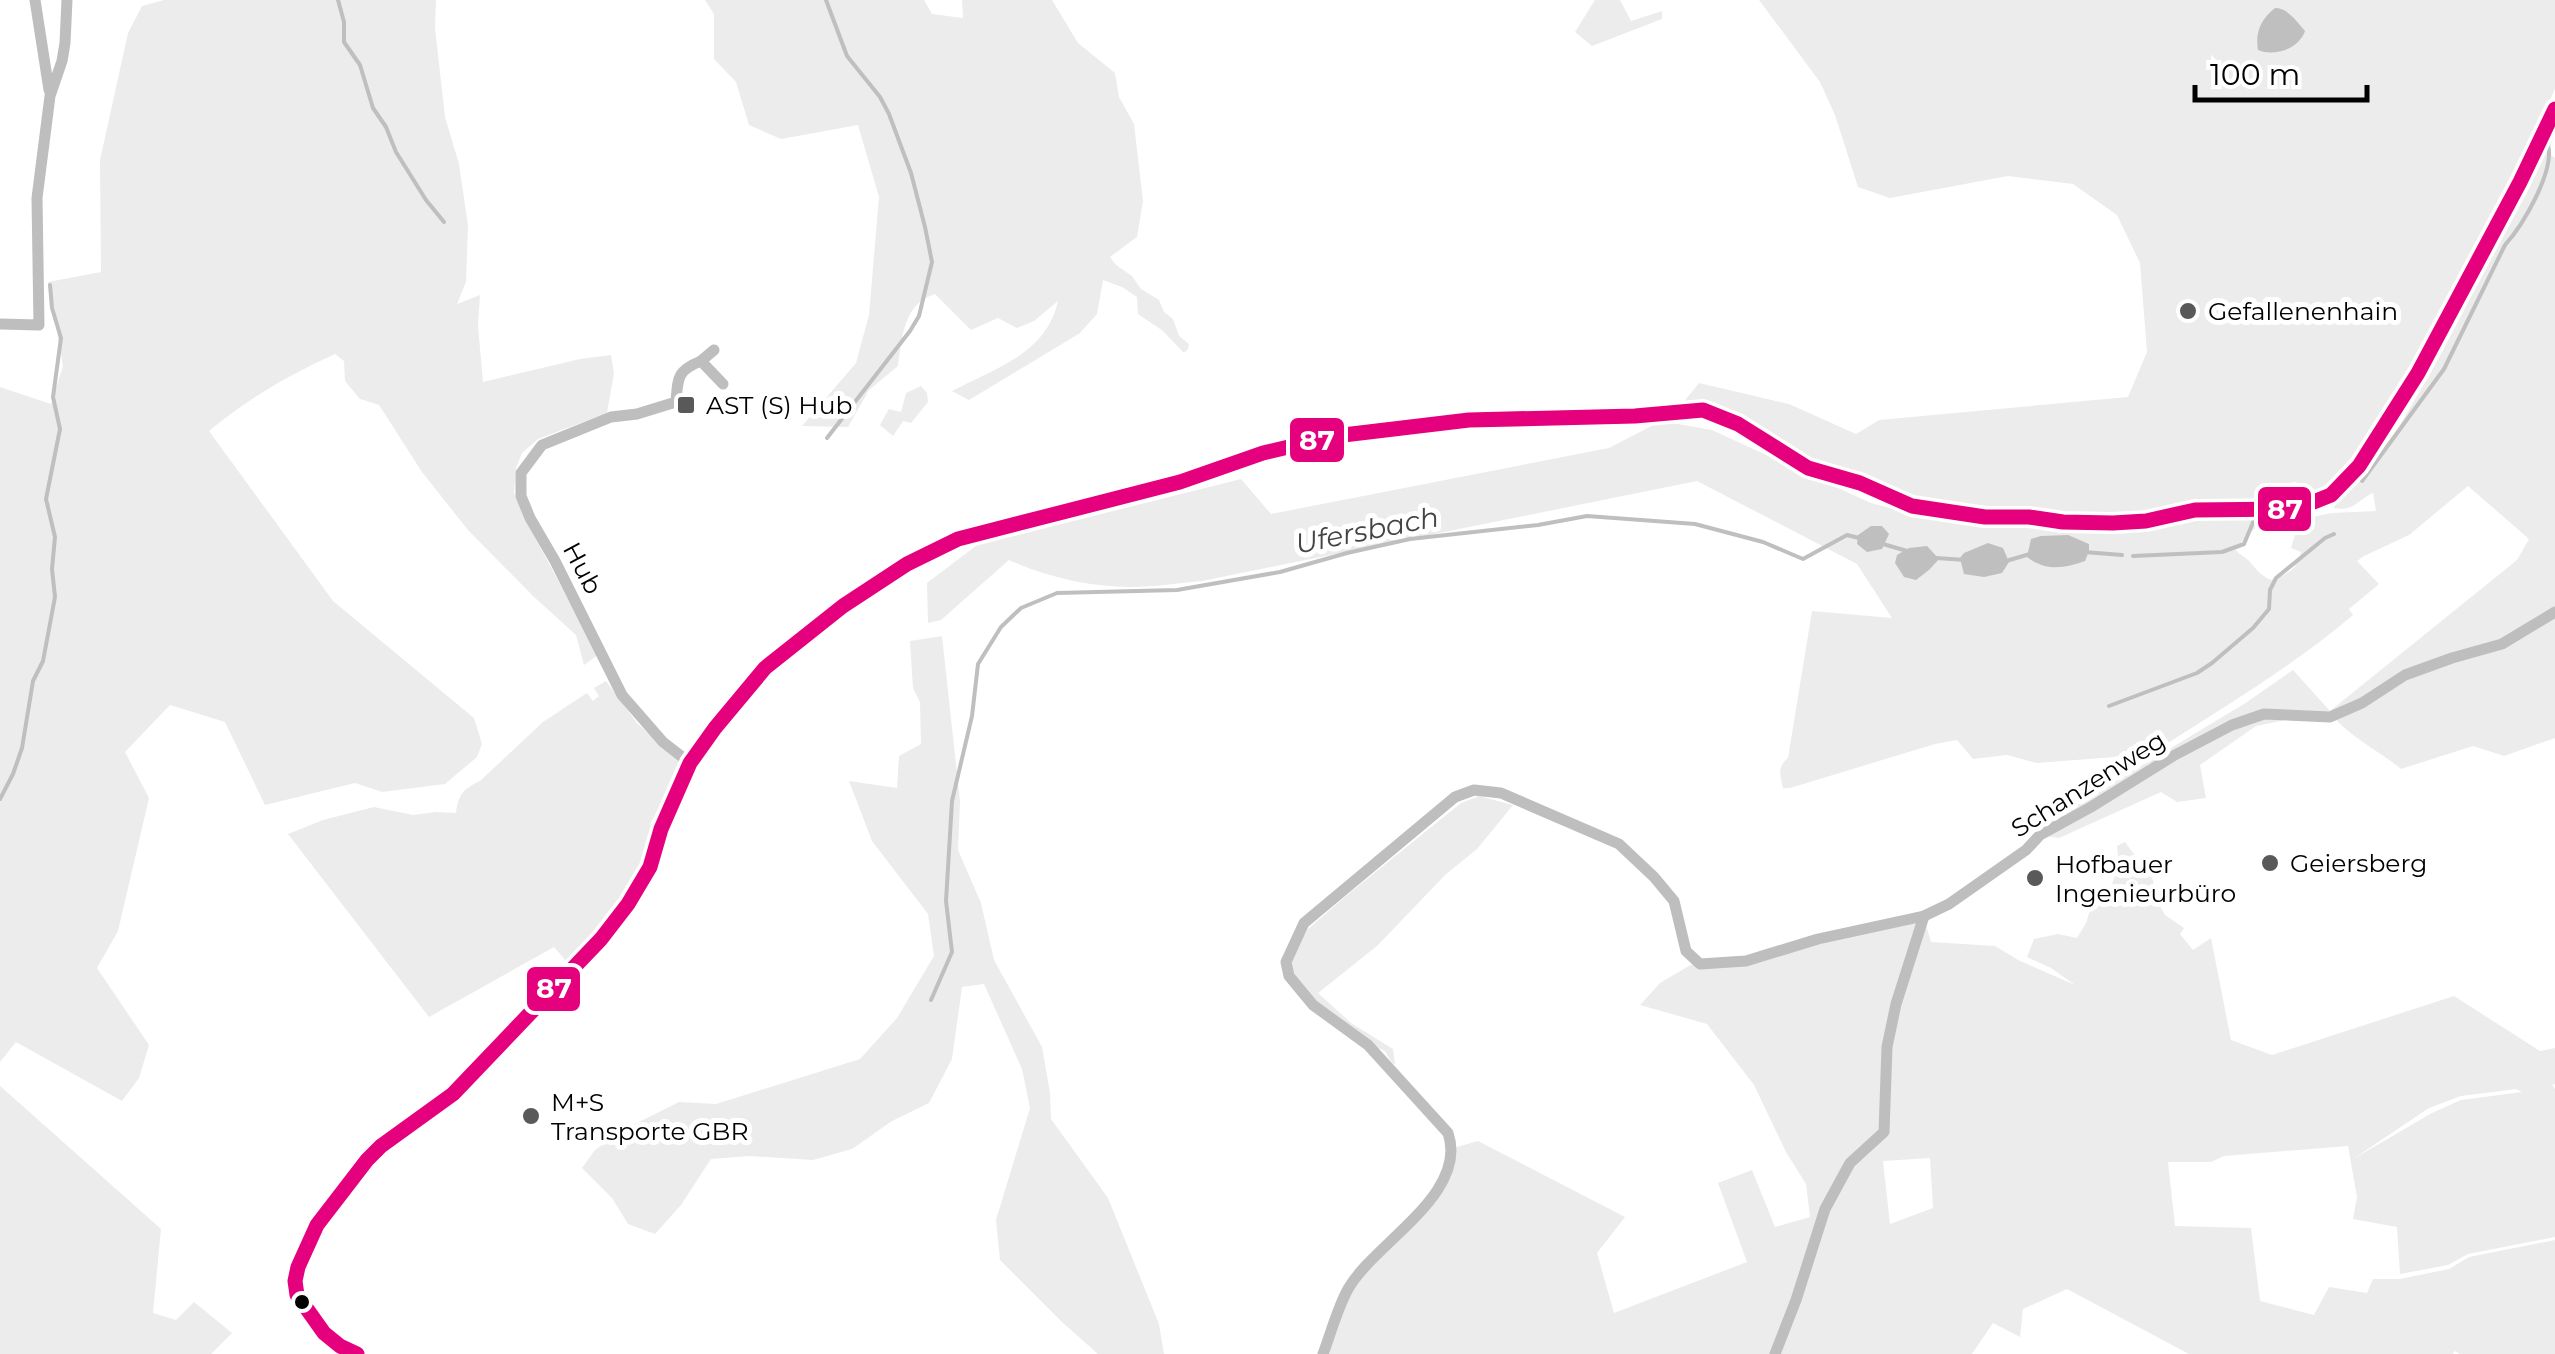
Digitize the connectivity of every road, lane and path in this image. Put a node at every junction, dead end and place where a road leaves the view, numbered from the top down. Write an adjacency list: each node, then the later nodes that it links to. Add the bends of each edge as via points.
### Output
1 (35, 0): 3 (street)
2 (67, 0): 3 (street, via 62,60)
3 (50, 96): 5 (street, via 37,198 39,326)
4 (2555, 109): 10 (street, via 2418,373 2348,479 2331,495 2296,508 2195,510 2113,523 1912,506 1808,468 1703,410 1469,420 1335,436 958,539 907,564 764,668)
5 (0, 324)
6 (714, 350): 7 (street)
7 (700, 361): 8 (street); 10 (street, Hub, via 679,376 676,402 611,416 542,445 521,473 520,496 622,695)
8 (722, 384)
9 (2555, 612): 11 (street, Schanzenweg, via 2502,644 2405,675 2330,717 2264,714 2232,725 2040,835)
10 (690, 763): 12 (street, via 650,868 601,939 453,1094 367,1160 317,1224 298,1268 298,1295 324,1333)
11 (1924, 916): 13 (street, Schanzenweg, via 1746,962 1700,964 1686,951 1674,901 1619,844 1501,793 1474,790 1455,798 1304,923 1286,962 1313,1005 1389,1066 1448,1133 1452,1147 1440,1189 1349,1288); 14 (street, via 1887,1046 1884,1132 1850,1163 1823,1212)
12 (356, 1354)
13 (1322, 1354)
14 (1776, 1354)

